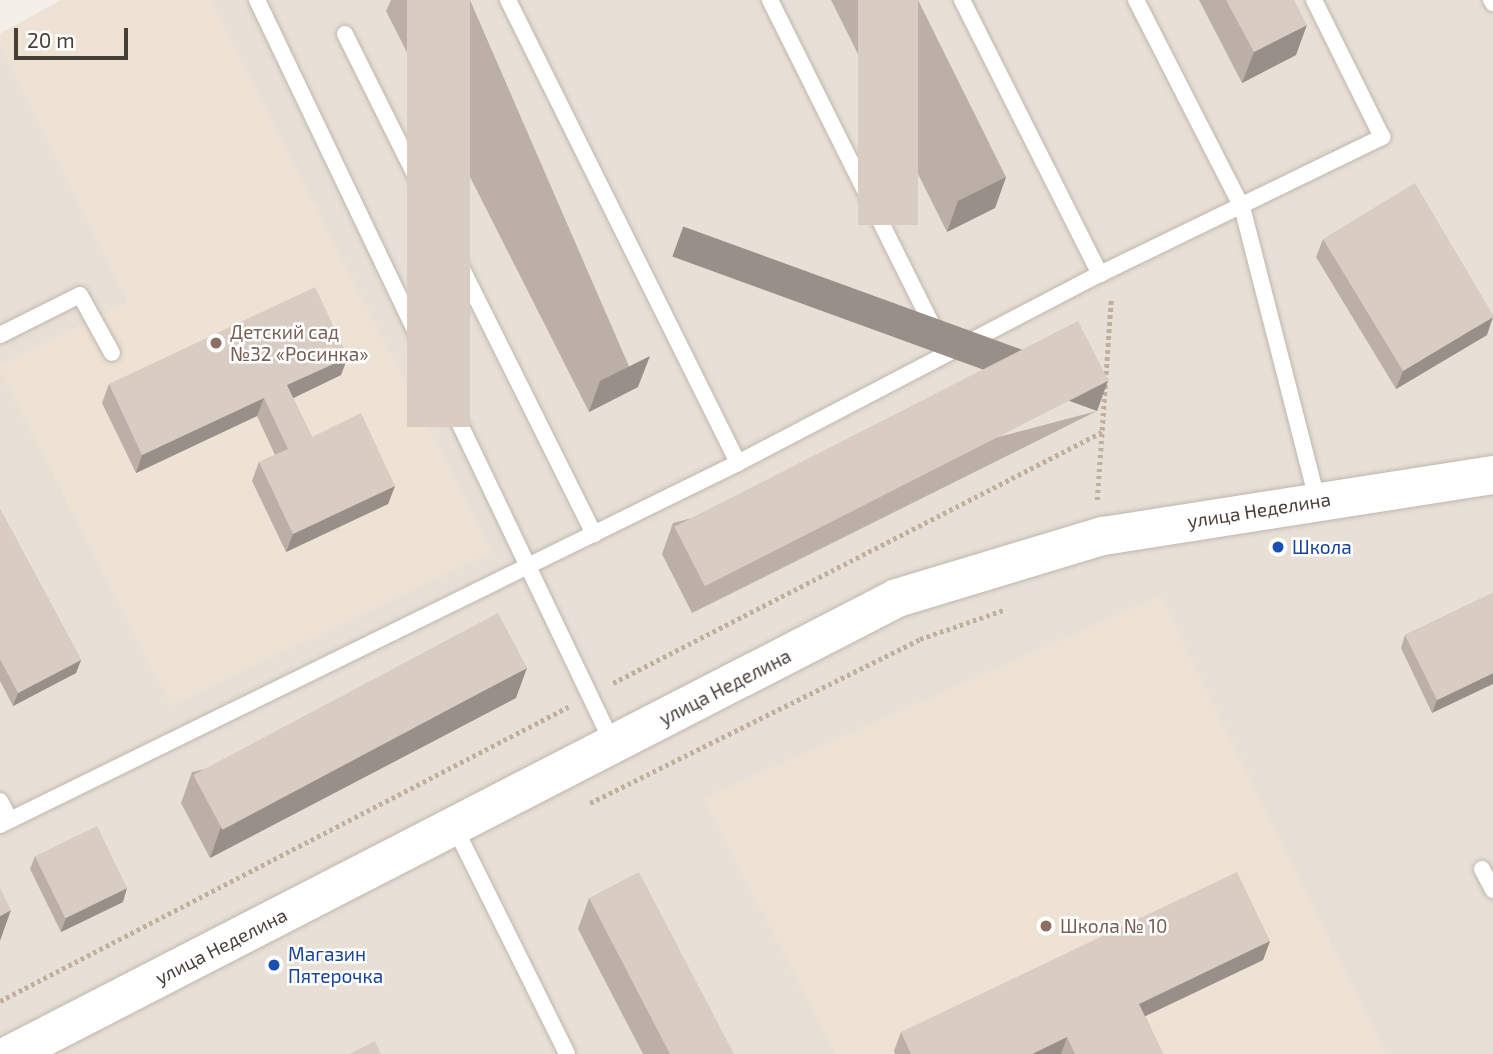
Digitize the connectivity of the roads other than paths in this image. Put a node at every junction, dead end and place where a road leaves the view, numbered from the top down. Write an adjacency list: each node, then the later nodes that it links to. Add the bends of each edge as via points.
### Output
1 (257, 0): 17 (lane)
2 (508, 0): 13 (lane)
3 (770, 0): 12 (lane)
4 (962, 0): 9 (lane)
5 (1136, 0): 8 (lane)
6 (1314, 0): 8 (lane, via 1382,136)
7 (345, 34): 16 (lane)
8 (1242, 207): 9 (lane); 15 (lane)
9 (1100, 274): 12 (lane)
10 (0, 335): 11 (lane, via 80,296)
11 (112, 353)
12 (946, 353): 13 (lane)
13 (737, 463): 16 (lane)
14 (1493, 475): 15 (street, улица Неделина)
15 (1317, 500): 18 (street, улица Неделина, via 1103,536 897,598)
16 (594, 534): 17 (lane)
17 (528, 567): 18 (lane); 20 (lane)
18 (613, 744): 21 (street, улица Неделина)
19 (0, 801): 20 (lane)
20 (5, 822)
21 (454, 826): 24 (street, улица Неделина); 25 (lane)
22 (1482, 869): 23 (lane)
23 (1493, 890)
24 (11, 1054)
25 (567, 1054)

